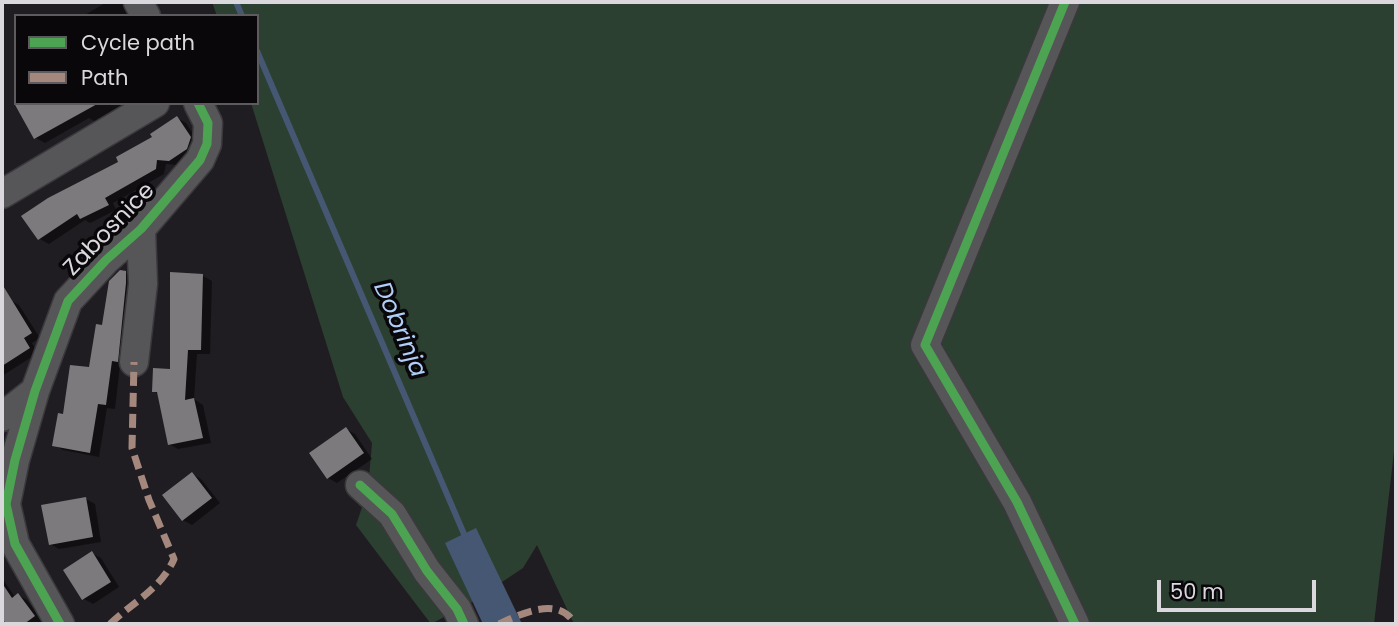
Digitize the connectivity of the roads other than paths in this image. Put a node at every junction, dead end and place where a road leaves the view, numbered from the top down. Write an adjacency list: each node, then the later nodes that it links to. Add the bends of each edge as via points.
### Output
1 (1065, 2): 13 (street, via 925,345 1017,502)
2 (152, 105): 4 (street)
3 (199, 105): 5 (street, Zabosnice, via 208,123 208,144 200,160)
4 (2, 194)
5 (141, 229): 6 (street, Zabosnice, via 143,284); 7 (street, Zabosnice, via 68,301)
6 (134, 362)
7 (35, 391): 8 (street); 10 (street, Zabosnice, via 6,504)
8 (2, 417)
9 (360, 485): 12 (street, via 392,514)
10 (8, 548): 11 (street, Zabosnice)
11 (55, 623)
12 (464, 624)
13 (1075, 624)

